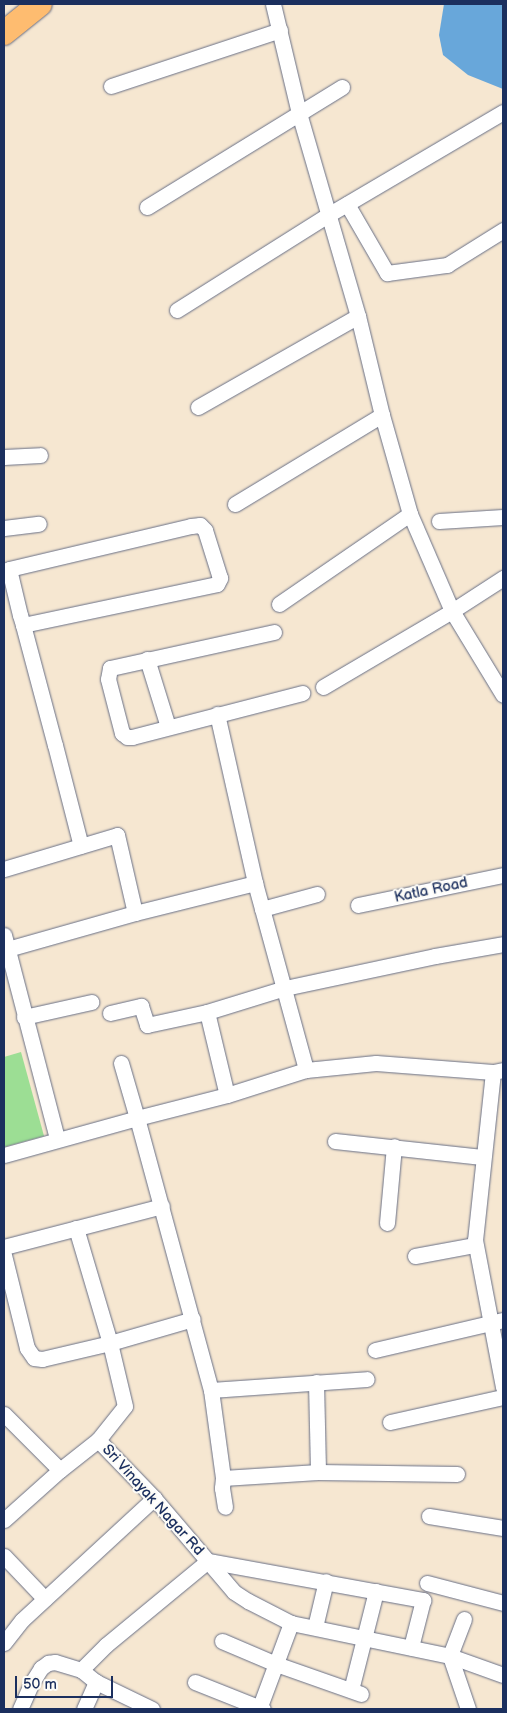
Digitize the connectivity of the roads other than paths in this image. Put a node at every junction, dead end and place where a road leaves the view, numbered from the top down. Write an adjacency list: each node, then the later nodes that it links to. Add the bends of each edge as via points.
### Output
1 (24, 4): 4 (main road)
2 (40, 4): 6 (main road)
3 (273, 4): 5 (street)
4 (4, 20)
5 (280, 30): 7 (street); 9 (street)
6 (4, 33)
7 (111, 86)
8 (342, 87): 9 (street)
9 (299, 112): 12 (street); 13 (street)
10 (503, 112): 11 (street)
11 (347, 204): 13 (street); 14 (street, via 387,274 447,265)
12 (147, 207)
13 (328, 215): 15 (street); 16 (street)
14 (503, 230)
15 (177, 310)
16 (358, 316): 17 (street); 18 (street)
17 (198, 407)
18 (382, 415): 21 (street); 22 (street)
19 (40, 455): 20 (street)
20 (4, 457)
21 (235, 504)
22 (410, 514): 28 (street); 29 (street)
23 (503, 517): 24 (street)
24 (440, 521)
25 (39, 524): 26 (street)
26 (4, 528)
27 (503, 578): 29 (street)
28 (279, 604)
29 (452, 611): 33 (street); 35 (street)
30 (23, 625): 30 (street, via 9,569 192,526 200,525 205,530 220,578 217,584); 38 (street)
31 (274, 632): 32 (street)
32 (147, 659): 37 (street); 37 (street, via 115,666 108,671 122,733 132,737)
33 (324, 687)
34 (302, 693): 36 (street)
35 (503, 695)
36 (217, 714): 37 (street); 41 (street)
37 (168, 727)
38 (81, 846): 39 (street); 45 (street, via 117,835)
39 (4, 870)
40 (503, 875): 43 (street, Katla Road)
41 (255, 883): 44 (street); 45 (street)
42 (317, 894): 44 (street)
43 (358, 905)
44 (262, 909): 48 (street)
45 (135, 913): 46 (street)
46 (5, 944): 52 (street)
47 (503, 944): 48 (street)
48 (285, 988): 50 (street); 54 (street)
49 (91, 1002): 52 (street)
50 (206, 1012): 51 (street, via 147,1025 141,1006); 56 (street)
51 (110, 1013)
52 (24, 1017): 58 (street)
53 (121, 1063): 57 (street)
54 (306, 1070): 55 (street, via 376,1063); 56 (street)
55 (498, 1071): 62 (street)
56 (227, 1095): 57 (street)
57 (137, 1118): 58 (street); 63 (street)
58 (57, 1139): 61 (street)
59 (335, 1141): 60 (street)
60 (394, 1146): 62 (street); 64 (street)
61 (4, 1155)
62 (482, 1157): 66 (street)
63 (162, 1206): 65 (street); 70 (street)
64 (387, 1223)
65 (76, 1228): 67 (street); 72 (street)
66 (476, 1245): 69 (street); 71 (street)
67 (4, 1246)
68 (4, 1255): 72 (street, via 27,1348 34,1358 42,1359)
69 (415, 1256)
70 (194, 1319): 72 (street); 77 (street)
71 (496, 1322): 73 (street); 76 (street)
72 (110, 1343): 81 (street, via 125,1406)
73 (375, 1350)
74 (367, 1379): 75 (street)
75 (316, 1382): 77 (street); 83 (street)
76 (503, 1387)
77 (211, 1390): 85 (street)
78 (503, 1397): 80 (street)
79 (4, 1414): 82 (street)
80 (390, 1422)
81 (98, 1440): 82 (street); 86 (street, Sri Vinayak Nagar Rd)
82 (60, 1470): 89 (street)
83 (318, 1472): 84 (street); 85 (street)
84 (457, 1474)
85 (224, 1478): 87 (street)
86 (154, 1498): 92 (street, Sri Vinayak Nagar Rd); 96 (street)
87 (225, 1507)
88 (429, 1516): 90 (street)
89 (4, 1520)
90 (503, 1528)
91 (4, 1556): 96 (street)
92 (208, 1560): 93 (street); 99 (street, Sri Vinayak Nagar Rd, via 234,1592); 107 (street, via 106,1645)
93 (326, 1582): 95 (street); 100 (street)
94 (427, 1583): 97 (street)
95 (376, 1591): 101 (street); 104 (street, via 423,1600)
96 (45, 1599): 103 (street, via 22,1620)
97 (503, 1603)
98 (464, 1619): 105 (street)
99 (291, 1623): 100 (street, Sri Vinayak Nagar Rd); 106 (street)
100 (315, 1627): 101 (street, Sri Vinayak Nagar Rd)
101 (366, 1637): 104 (street, Sri Vinayak Nagar Rd); 106 (street, via 356,1692)
102 (222, 1642): 106 (street)
103 (4, 1643)
104 (411, 1647): 105 (street, Sri Vinayak Nagar Rd)
105 (450, 1656): 108 (street, Sri Vinayak Nagar Rd); 116 (street)
106 (276, 1664): 115 (street)
107 (81, 1670): 109 (street); 112 (street, via 48,1663 31,1684)
108 (503, 1674)
109 (96, 1682): 111 (street); 113 (street)
110 (195, 1682): 115 (street)
111 (136, 1705): 114 (street)
112 (20, 1709)
113 (84, 1709)
114 (152, 1709)
115 (261, 1709)
116 (468, 1709)

